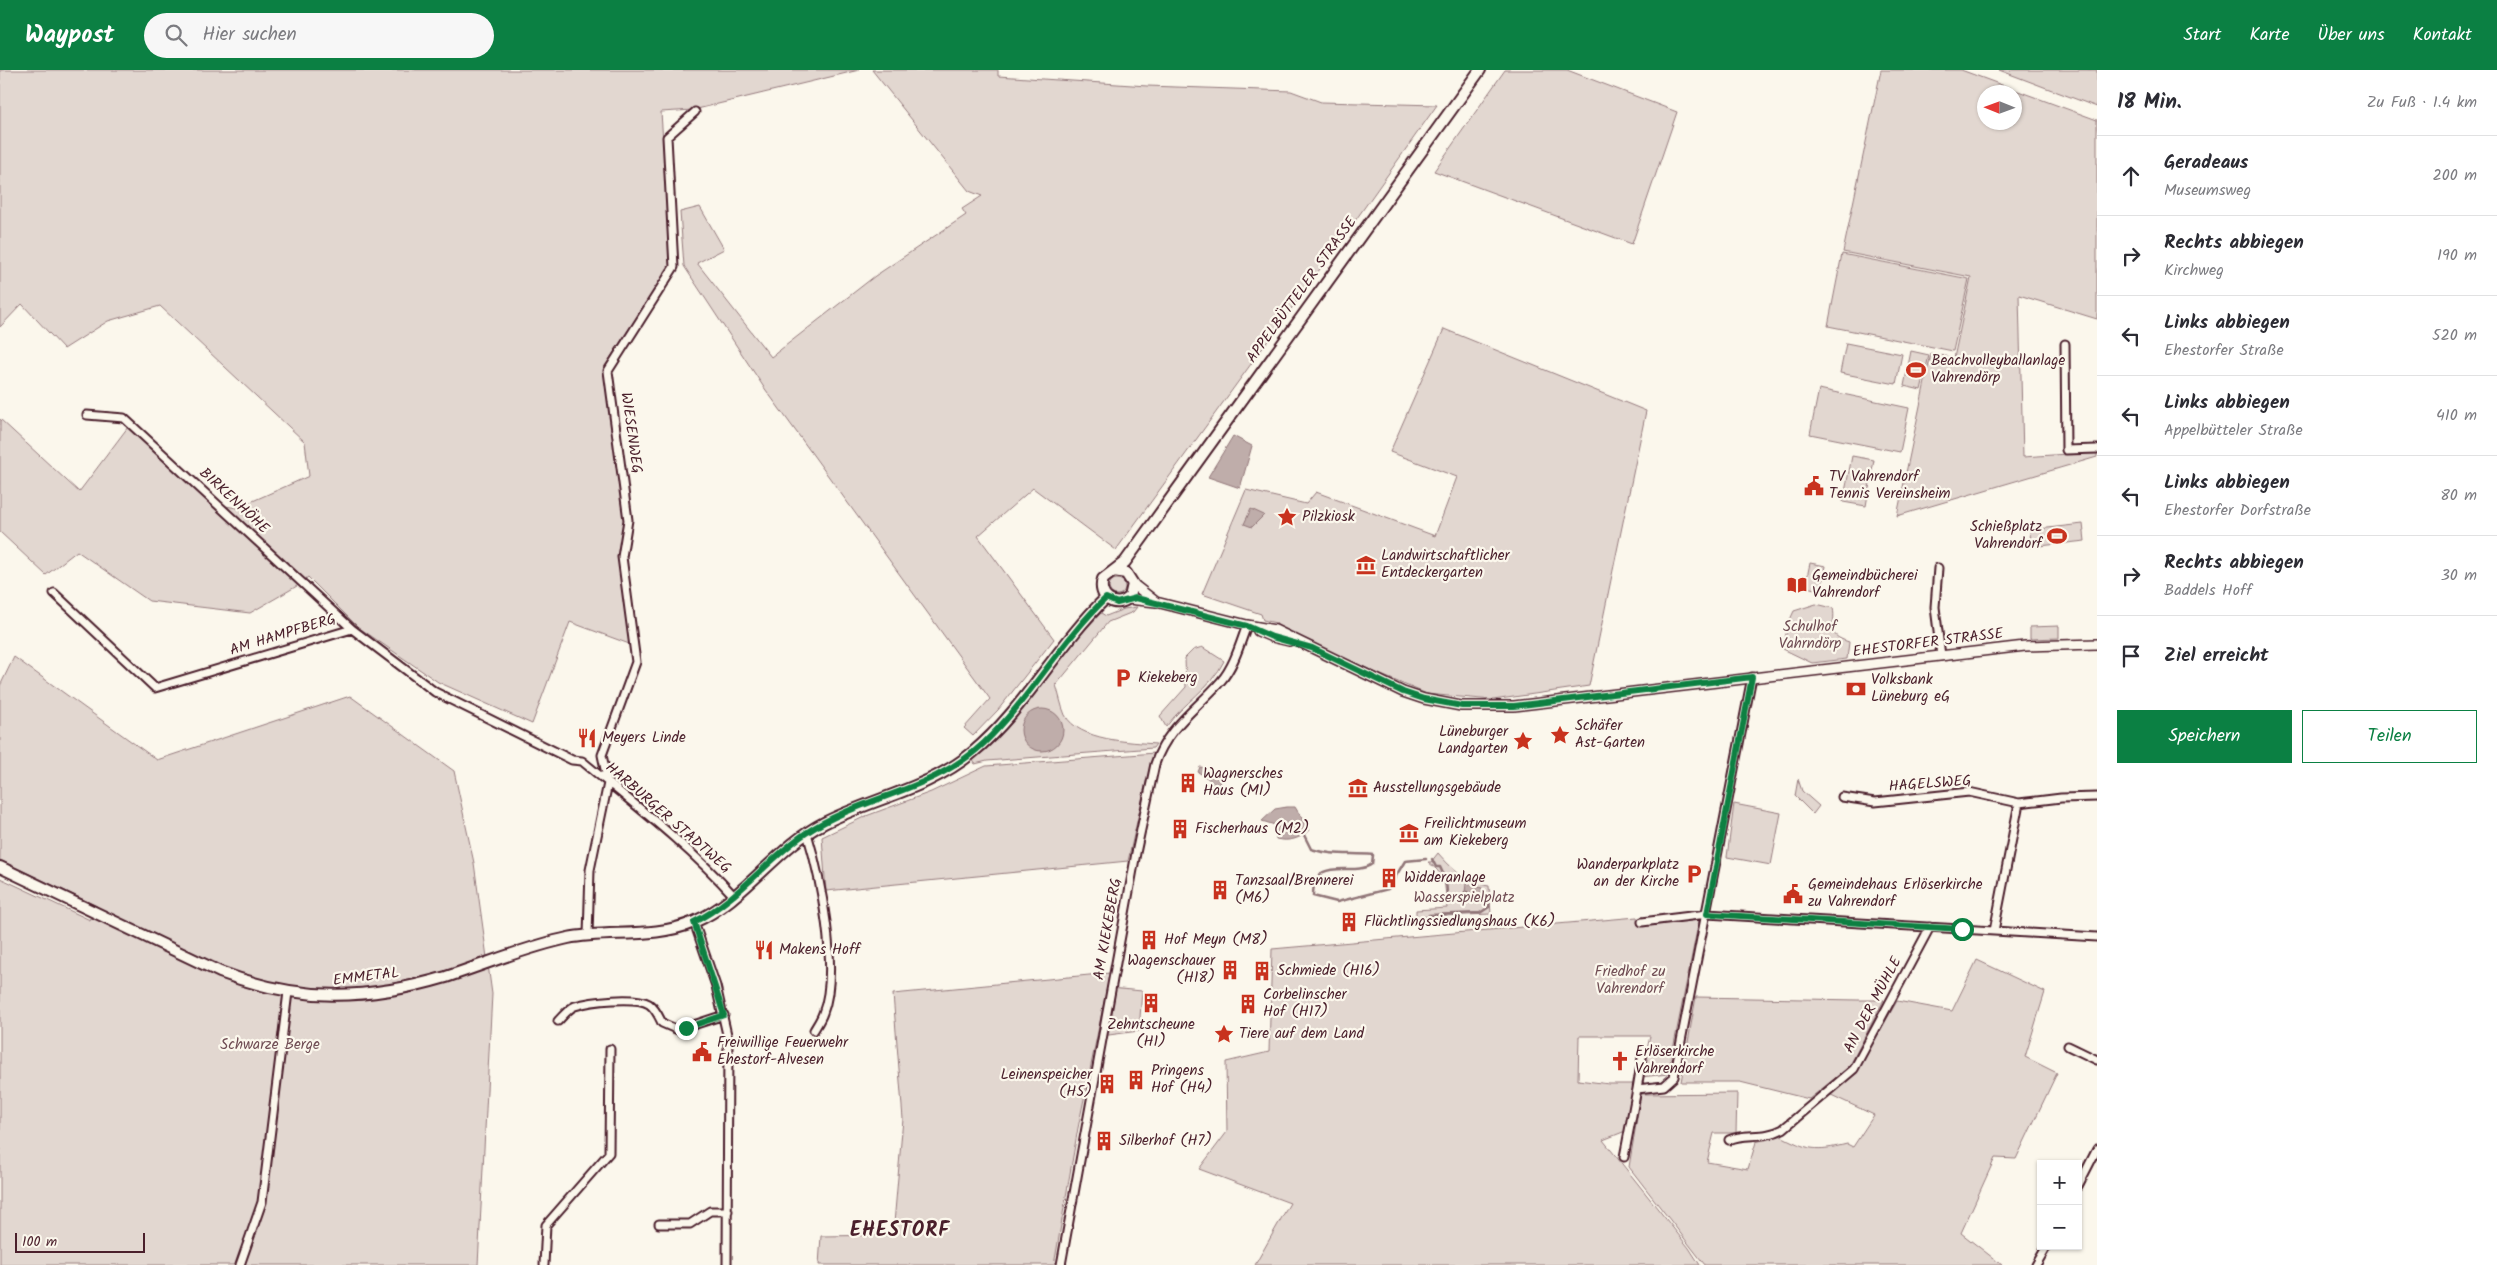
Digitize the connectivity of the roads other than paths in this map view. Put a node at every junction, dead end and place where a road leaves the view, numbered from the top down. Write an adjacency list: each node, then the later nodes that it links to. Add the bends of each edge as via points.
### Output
1 (1480, 70): 6 (main road, APPELBÜTTELER STRASSE)
2 (695, 112): 20 (street, WIESENWEG, via 667,137 674,268 608,371 628,520 622,557 636,662 602,755)
3 (2065, 344): 5 (street, via 2066,450)
4 (87, 415): 15 (street, BIRKENHÖHE, via 124,418)
5 (2097, 450)
6 (1148, 528): 8 (main road, APPELBÜTTELER STRASSE, via 1124,564); 9 (main road, APPELBÜTTELER STRASSE, via 1132,566)
7 (1938, 568): 17 (street, via 1934,607)
8 (1114, 571): 9 (main road, via 1125,572); 11 (main road, via 1102,581)
9 (1132, 581): 12 (main road); 13 (street, EHESTORFER STRASSE, via 1140,592)
10 (54, 593): 15 (street, AM HAMPFBERG, via 155,688)
11 (1106, 598): 12 (main road, via 1117,603); 24 (main road, via 1071,637 1014,711 971,755 921,784 837,816)
12 (1128, 599): 13 (street, EHESTORFER STRASSE)
13 (1156, 602): 14 (street, EHESTORFER STRASSE)
14 (1247, 626): 18 (street, EHESTORFER STRASSE, via 1275,630 1403,692 1430,701 1462,706 1514,706); 53 (street, AM KIEKEBERG, via 1222,680 1174,729 1156,764 1136,853)
15 (352, 629): 19 (street, AM HAMPFBERG, via 435,692 572,760)
16 (2097, 644): 17 (street, EHESTORFER STRASSE, via 2038,645)
17 (1941, 656): 18 (street, EHESTORFER STRASSE)
18 (1752, 677): 27 (street)
19 (582, 761): 20 (street, HARBURGER STADTWEG)
20 (608, 783): 26 (street, HARBURGER STADTWEG, via 710,869); 32 (street, via 590,870)
21 (1842, 797): 23 (street, HAGELSWEG, via 1875,802 1969,792)
22 (2097, 797): 23 (street, HAGELSWEG)
23 (2019, 803): 31 (street)
24 (807, 833): 26 (main road); 37 (street, via 828,948 827,999 824,1013)
25 (0, 867): 34 (main road, EMMETAL, via 220,972)
26 (734, 896): 28 (main road)
27 (1707, 914): 29 (street); 30 (street); 42 (street, via 1674,1076 1664,1086)
28 (694, 922): 32 (main road, EMMETAL, via 644,933); 35 (street)
29 (1642, 922)
30 (1930, 928): 31 (street); 43 (street, AN DER MÜHLE, via 1854,1069 1783,1129 1773,1134)
31 (1994, 931): 33 (street)
32 (588, 935): 34 (main road, EMMETAL, via 542,944 400,989 343,997)
33 (2097, 937)
34 (288, 992): 50 (street, via 262,1202)
35 (724, 1015): 36 (street, via 678,1030 662,1024 649,1004 610,1000 574,1006); 47 (street, via 728,1039)
36 (558, 1020)
37 (814, 1030)
38 (2068, 1046): 41 (street)
39 (610, 1049): 51 (street, via 609,1153 546,1225)
40 (1643, 1052): 42 (street)
41 (2097, 1060)
42 (1637, 1089): 45 (street)
43 (1729, 1140)
44 (2097, 1149): 46 (street)
45 (1624, 1157)
46 (2082, 1178)
47 (728, 1211): 48 (street, via 710,1211 690,1224); 52 (street)
48 (660, 1224)
49 (2045, 1250): 54 (street)
50 (240, 1265)
51 (544, 1265)
52 (727, 1265)
53 (1061, 1265)
54 (2036, 1265)

